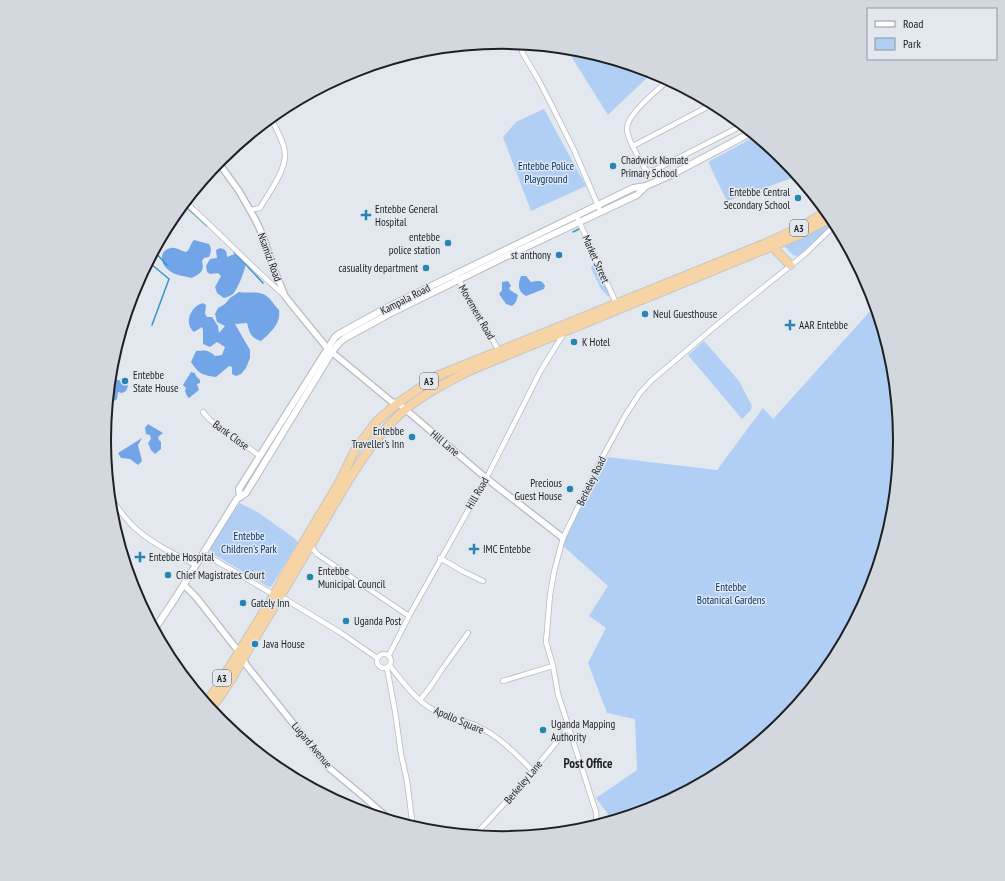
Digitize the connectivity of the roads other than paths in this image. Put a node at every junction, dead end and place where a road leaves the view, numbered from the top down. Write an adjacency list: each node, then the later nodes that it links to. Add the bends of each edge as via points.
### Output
1 (522, 50): 10 (street, via 556,112)
2 (665, 84): 7 (street, via 630,119 627,130)
3 (707, 107): 7 (street)
4 (273, 123): 12 (street, via 283,145 284,163 260,208)
5 (737, 127): 7 (street, via 651,172 645,169)
6 (747, 135): 9 (main road, Kampala Road)
7 (633, 146)
8 (222, 168): 12 (street, Nsamizi Road)
9 (646, 186): 10 (main road, Kampala Road, via 633,188); 13 (main road, Kampala Road, via 637,195)
10 (598, 205): 13 (street); 15 (main road, Kampala Road)
11 (189, 206): 23 (street)
12 (250, 210): 23 (street, Nsamizi Road, via 263,236)
13 (602, 212): 17 (main road, Kampala Road)
14 (822, 214): 19 (highway, A3)
15 (576, 215): 17 (street, Market Street); 21 (main road, Kampala Road)
16 (826, 220): 19 (highway, A3, via 799,235)
17 (580, 223): 22 (main road, Kampala Road); 24 (street, Market Street)
18 (832, 229): 20 (street, Berkeley Road)
19 (771, 244): 20 (highway); 24 (highway, A3); 26 (highway, A3)
20 (790, 265): 36 (street, Berkeley Road, via 652,380 640,393 604,454)
21 (456, 274): 22 (street, Movement Road); 25 (main road, Kampala Road)
22 (459, 280): 25 (main road, Kampala Road); 28 (street, Movement Road)
23 (285, 296): 27 (street, Nsamizi Road)
24 (616, 304): 28 (highway, A3)
25 (390, 310): 27 (main road, Kampala Road, via 339,334)
26 (565, 332): 30 (highway, A3, via 471,370); 33 (street, Hill Road, via 534,384)
27 (330, 350): 29 (street, Hill Lane, via 392,402); 32 (main road, Kampala Road); 34 (main road, Kampala Road, via 246,493)
28 (499, 351): 29 (highway, A3, via 437,376)
29 (398, 403): 30 (street, Hill Lane); 43 (highway, A3, via 378,421 355,450 340,481 289,566)
30 (405, 409): 33 (street, Hill Lane); 37 (highway, A3, via 363,458)
31 (204, 412): 32 (street, Bank Close, via 210,420)
32 (260, 456): 34 (main road, Kampala Road, via 239,489)
33 (486, 478): 36 (street, Hill Lane); 39 (street, Hill Road)
34 (240, 497): 38 (main road, Kampala Road)
35 (117, 506): 40 (street, via 143,534)
36 (563, 538): 50 (street, Berkeley Road, via 554,572 547,625 546,642)
37 (310, 545): 43 (highway, A3); 44 (street, via 317,554)
38 (203, 553): 40 (main road, Kampala Road); 43 (street)
39 (440, 558): 41 (street); 44 (street, Hill Road)
40 (196, 565): 42 (main road, Kampala Road)
41 (483, 581)
42 (184, 585): 45 (main road, Kampala Road); 48 (street, Lugard Avenue)
43 (277, 596): 48 (highway, A3); 49 (street, via 341,633)
44 (409, 616): 47 (street, Hill Road)
45 (157, 625)
46 (468, 633): 54 (street)
47 (389, 655): 49 (street, via 383,653); 51 (street, via 391,660)
48 (241, 656): 53 (highway, A3); 55 (highway, A3); 58 (street, Lugard Avenue, via 328,767)
49 (377, 658): 51 (street, via 378,665)
50 (553, 666): 52 (street); 56 (street, Berkeley Road, via 558,694)
51 (388, 667): 54 (street, Apollo Square); 60 (street)
52 (503, 681)
53 (209, 700)
54 (420, 700): 57 (street, Apollo Square, via 434,711 476,725 497,738)
55 (214, 705)
56 (569, 727): 57 (street, Berkeley Lane); 59 (street, Berkeley Road)
57 (533, 771): 61 (street, Berkeley Lane)
58 (381, 812)
59 (597, 820)
60 (412, 821)
61 (479, 831)

